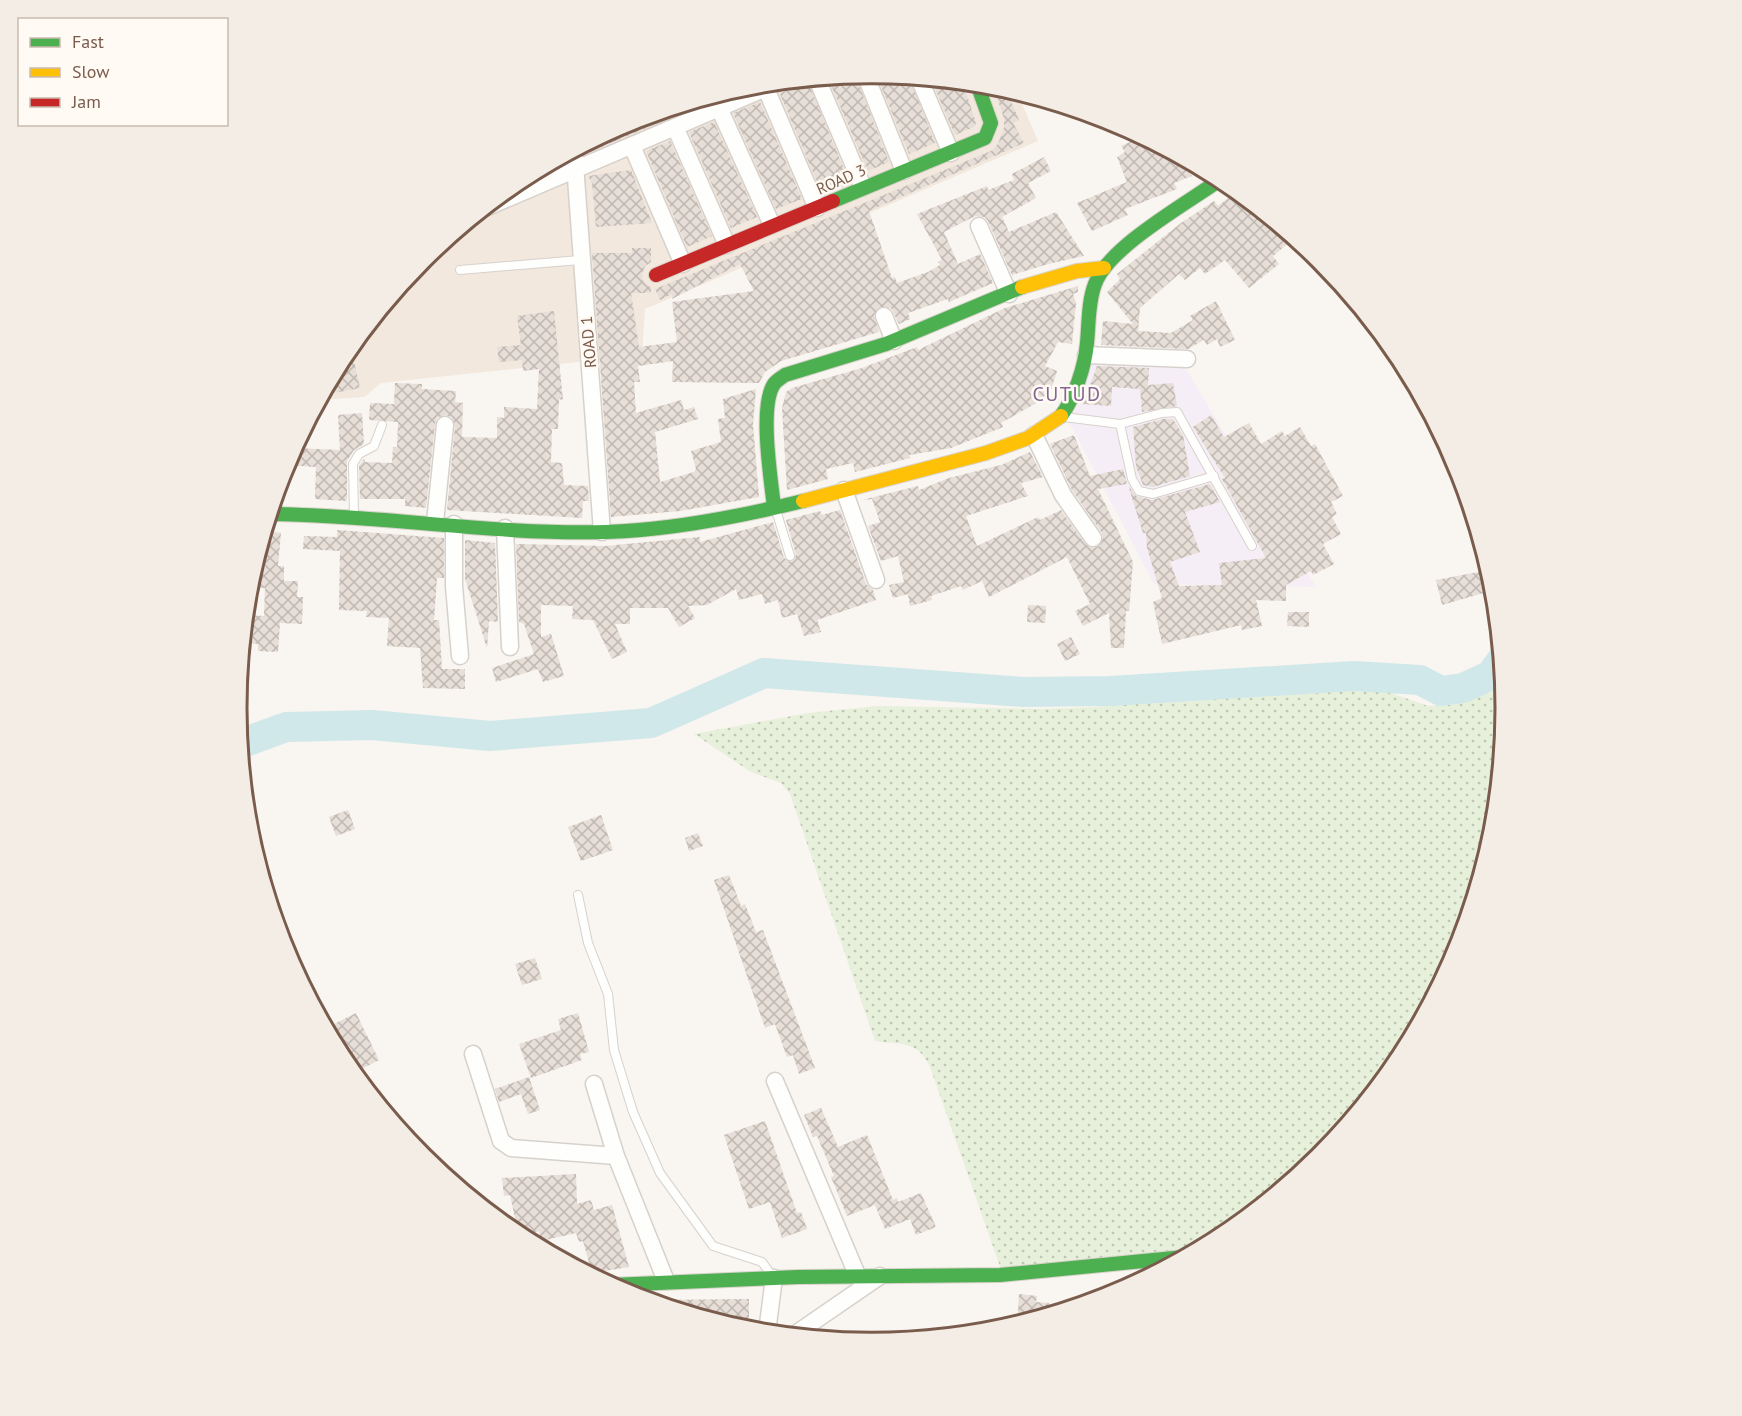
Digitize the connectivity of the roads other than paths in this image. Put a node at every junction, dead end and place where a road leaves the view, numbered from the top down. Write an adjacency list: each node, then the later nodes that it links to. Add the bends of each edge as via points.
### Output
1 (869, 84): 13 (street)
2 (820, 86): 15 (street)
3 (922, 86): 10 (street)
4 (773, 92): 17 (street)
5 (980, 94): 10 (street, ROAD 3, via 990,130 985,138)
6 (747, 96): 7 (street)
7 (720, 110): 8 (street); 18 (street)
8 (676, 129): 9 (street); 20 (street)
9 (632, 146): 12 (street); 22 (street)
10 (951, 153): 13 (street, ROAD 3)
11 (575, 159): 12 (street, ROAD 1)
12 (576, 169): 16 (street); 21 (street, ROAD 1)
13 (904, 171): 15 (street, ROAD 3)
14 (1212, 185): 23 (street)
15 (863, 187): 17 (street, ROAD 3)
16 (516, 195)
17 (816, 208): 18 (street, ROAD 3)
18 (772, 225): 20 (street, ROAD 3)
19 (979, 226): 26 (street)
20 (727, 244): 22 (street, ROAD 3)
21 (580, 260): 24 (lane); 44 (street, ROAD 1)
22 (684, 264): 25 (street, ROAD 3)
23 (1104, 268): 26 (street, via 1059,275); 29 (street, via 1094,289)
24 (460, 270)
25 (656, 275)
26 (1009, 294): 28 (street)
27 (884, 316): 28 (street)
28 (894, 341): 38 (street, via 786,375 774,383 768,418)
29 (1086, 355): 30 (street); 31 (street)
30 (1187, 359)
31 (1061, 417): 32 (lane); 35 (street)
32 (1120, 424): 36 (lane, via 1177,412); 36 (lane, via 1132,479 1139,491 1153,494)
33 (382, 425): 40 (lane, via 374,447 358,454 353,464)
34 (445, 425): 41 (street)
35 (1034, 435): 37 (street, via 945,464); 45 (street, via 1063,495)
36 (1214, 476): 46 (lane)
37 (844, 490): 38 (street); 48 (street)
38 (774, 507): 44 (street, via 686,526); 47 (lane)
39 (278, 514): 40 (street)
40 (354, 518): 41 (street)
41 (435, 522): 42 (street)
42 (454, 524): 43 (street); 50 (street)
43 (505, 528): 44 (street); 49 (street)
44 (602, 532)
45 (1093, 538)
46 (1252, 546)
47 (790, 556)
48 (876, 580)
49 (510, 647)
50 (460, 656)
51 (578, 895): 59 (lane, via 588,943 608,994 614,1050 633,1112 660,1173 713,1246 762,1262)
52 (473, 1054): 55 (street, via 501,1141 511,1148)
53 (775, 1081): 57 (street)
54 (594, 1084): 55 (street)
55 (616, 1156): 60 (street)
56 (1163, 1259): 58 (street, via 1000,1275)
57 (858, 1276): 58 (street); 59 (street)
58 (880, 1276): 63 (street)
59 (774, 1278): 60 (street); 62 (street)
60 (666, 1281): 61 (street)
61 (629, 1284)
62 (768, 1323)
63 (804, 1328)

